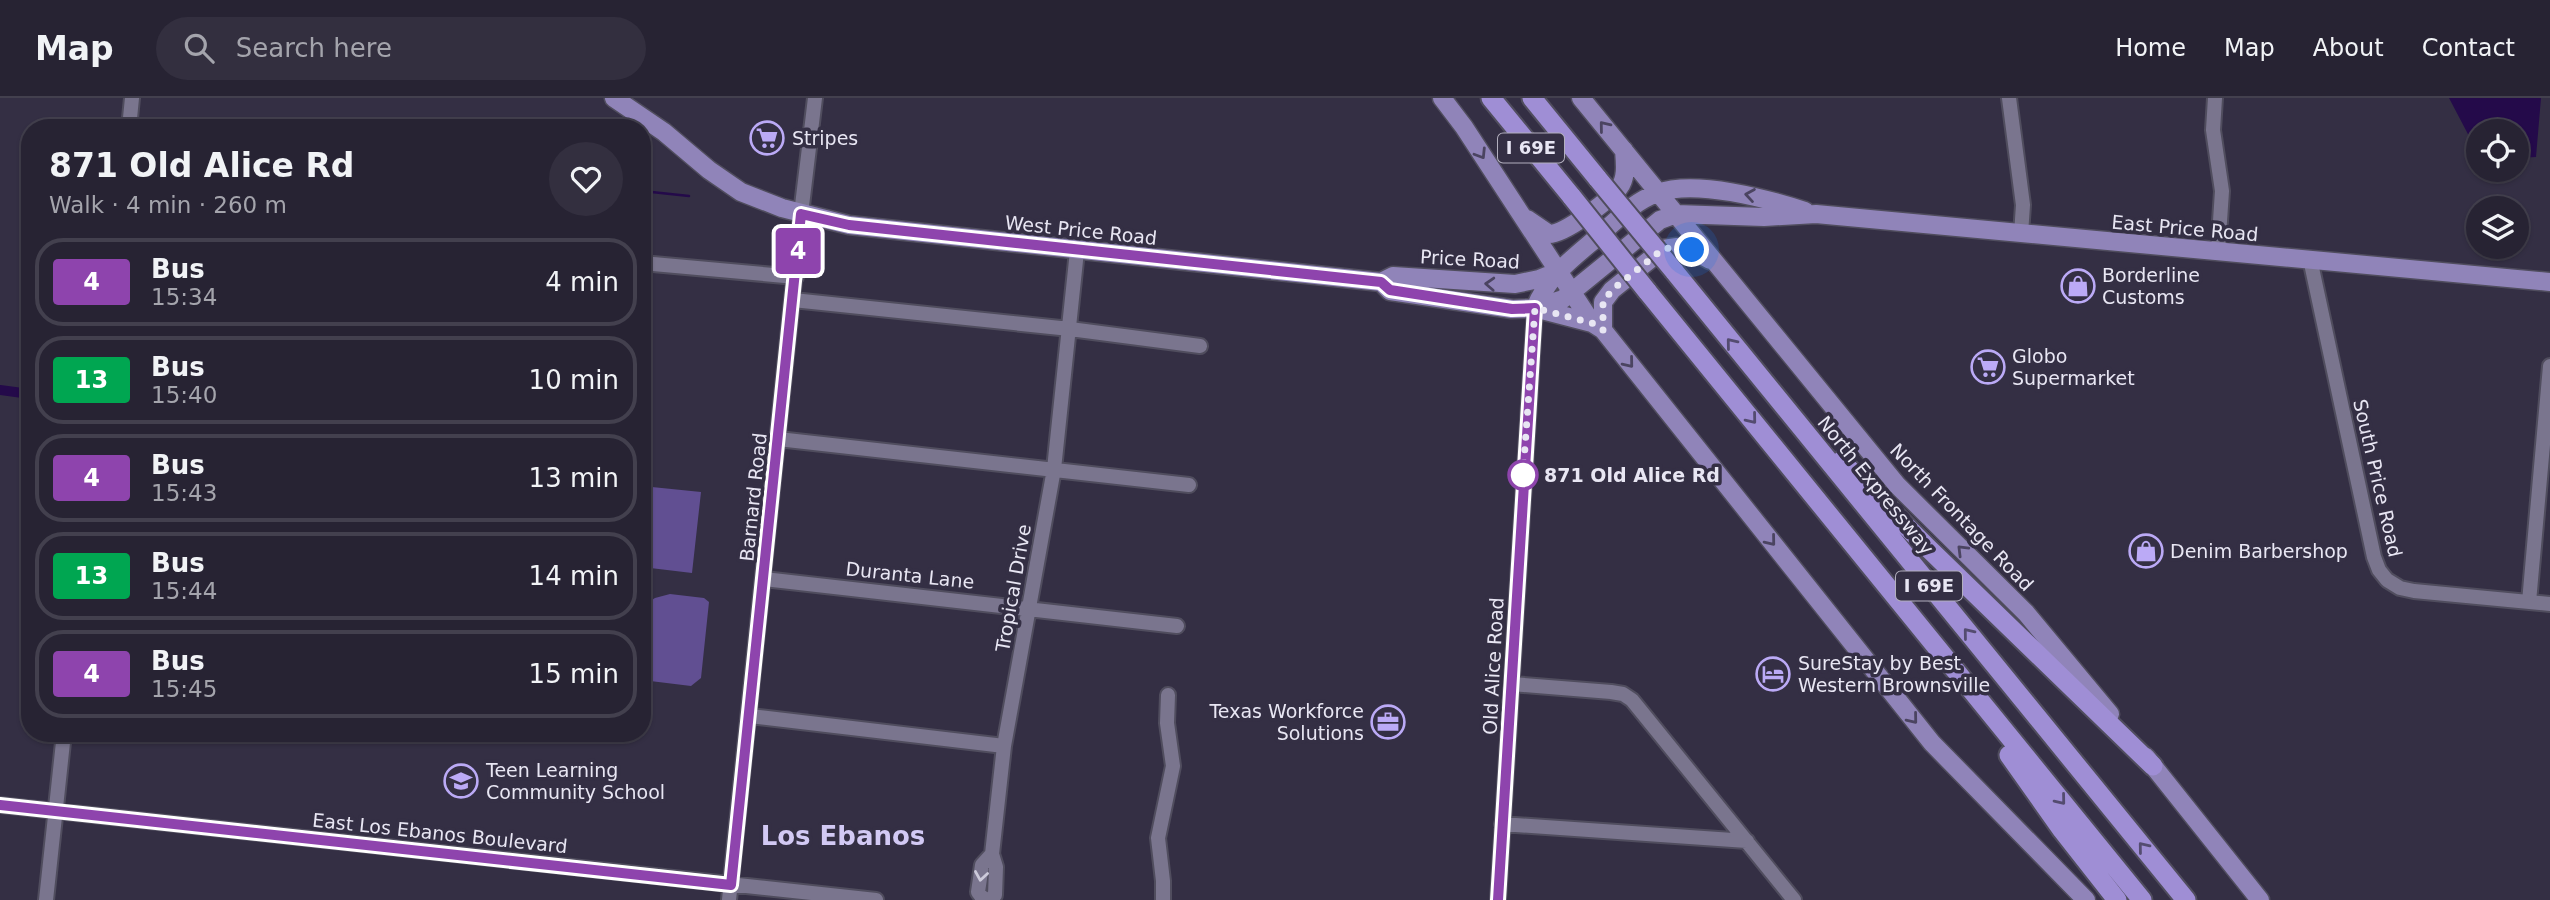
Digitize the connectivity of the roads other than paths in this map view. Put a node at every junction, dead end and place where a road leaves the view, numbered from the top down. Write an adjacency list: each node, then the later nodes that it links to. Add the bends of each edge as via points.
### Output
1 (132, 98): 10 (street)
2 (614, 98): 11 (main road, West Price Road)
3 (816, 98): 18 (street, Barnard Road)
4 (1442, 98): 17 (main road, one-way to 17)
5 (1491, 98): 46 (highway, I 69E, one-way to 46, bridge)
6 (1532, 98): 38 (highway, North Expressway / I 69E, one-way to 6, bridge)
7 (1581, 98): 13 (main road, North Frontage Road, one-way to 7)
8 (2010, 98): 21 (street, via 2023,205)
9 (2215, 98): 23 (street, via 2213,130 2222,191)
10 (130, 119)
11 (644, 119)
12 (651, 124): 18 (main road, West Price Road, via 741,192)
13 (1624, 150): 14 (main road, North Frontage Road); 17 (main road, via 1626,168 1620,187 1562,232 1549,234)
14 (1638, 165): 15 (main road, via 1662,180); 16 (main road, North Frontage Road)
15 (1719, 191): 16 (main road, East Price Road); 20 (main road, East Price Road, one-way to 15, via 1761,197)
16 (1659, 192): 19 (main road, North Frontage Road); 27 (main road, East Price Road, via 1637,203)
17 (1516, 210): 27 (main road)
18 (801, 214): 22 (main road, West Price Road, via 849,225); 28 (street, Barnard Road)
19 (1676, 214): 20 (main road, East Price Road); 26 (main road, North Frontage Road); 31 (main road, via 1660,220)
20 (1816, 214): 21 (main road, East Price Road)
21 (2021, 234): 23 (main road, East Price Road)
22 (1077, 251): 29 (main road, West Price Road); 35 (street, Tropical Drive)
23 (2218, 251): 24 (main road, East Price Road)
24 (2313, 261): 30 (main road, East Price Road); 43 (street, South Price Road, via 2379,570 2387,580 2407,589)
25 (651, 265): 28 (street)
26 (1719, 265): 34 (main road, via 1692,250 1663,249 1612,290 1603,302); 53 (main road, North Frontage Road, one-way to 26, via 2026,614 1898,485)
27 (1556, 272): 29 (main road, Price Road, one-way to 29, via 1515,284 1393,276); 31 (main road); 33 (main road)
28 (796, 278): 32 (street, Barnard Road)
29 (1381, 282): 33 (main road, West Price Road, via 1390,290 1512,309)
30 (2550, 282)
31 (1571, 293): 33 (main road, West Price Road); 34 (main road)
32 (793, 300): 35 (street); 39 (street, Barnard Road)
33 (1535, 308): 34 (main road); 48 (street, Old Alice Road)
34 (1597, 327): 66 (main road, one-way to 66, via 1932,743)
35 (1070, 329): 36 (street); 40 (street, Tropical Drive)
36 (1200, 346)
37 (2550, 366): 43 (street)
38 (1759, 377): 53 (highway); 69 (highway, North Expressway / I 69E, one-way to 38)
39 (778, 439): 40 (street); 42 (street, Barnard Road)
40 (1055, 469): 41 (street); 45 (street, Tropical Drive)
41 (1189, 485)
42 (764, 579): 45 (street, Duranta Lane); 50 (street, Barnard Road)
43 (2529, 602): 44 (street, South Price Road)
44 (2550, 604)
45 (1029, 608): 47 (street, Duranta Lane); 52 (street, Tropical Drive)
46 (1910, 614): 67 (highway, via 2062,830); 68 (highway, I 69E, one-way to 68)
47 (1177, 626)
48 (1512, 684): 56 (street, Old Alice Road); 57 (street, via 1611,692 1632,700)
49 (1168, 695): 63 (street, via 1173,766 1158,838)
50 (750, 716): 52 (street); 58 (street, Barnard Road)
51 (63, 742): 55 (street)
52 (1004, 746): 62 (street, Tropical Drive, via 992,854 982,865 978,892)
53 (2153, 766): 70 (main road, North Frontage Road)
54 (0, 805): 55 (street, East Los Ebanos Boulevard)
55 (55, 810): 58 (street, East Los Ebanos Boulevard); 59 (street)
56 (1502, 824): 57 (street); 64 (street, Old Alice Road)
57 (1746, 841): 65 (street)
58 (731, 885): 60 (street, Barnard Road); 61 (street, East Los Ebanos Boulevard)
59 (46, 900)
60 (729, 900)
61 (876, 900)
62 (986, 900)
63 (1163, 900)
64 (1498, 900)
65 (1794, 900)
66 (2086, 900)
67 (2117, 900)
68 (2142, 900)
69 (2186, 900)
70 (2260, 900)

